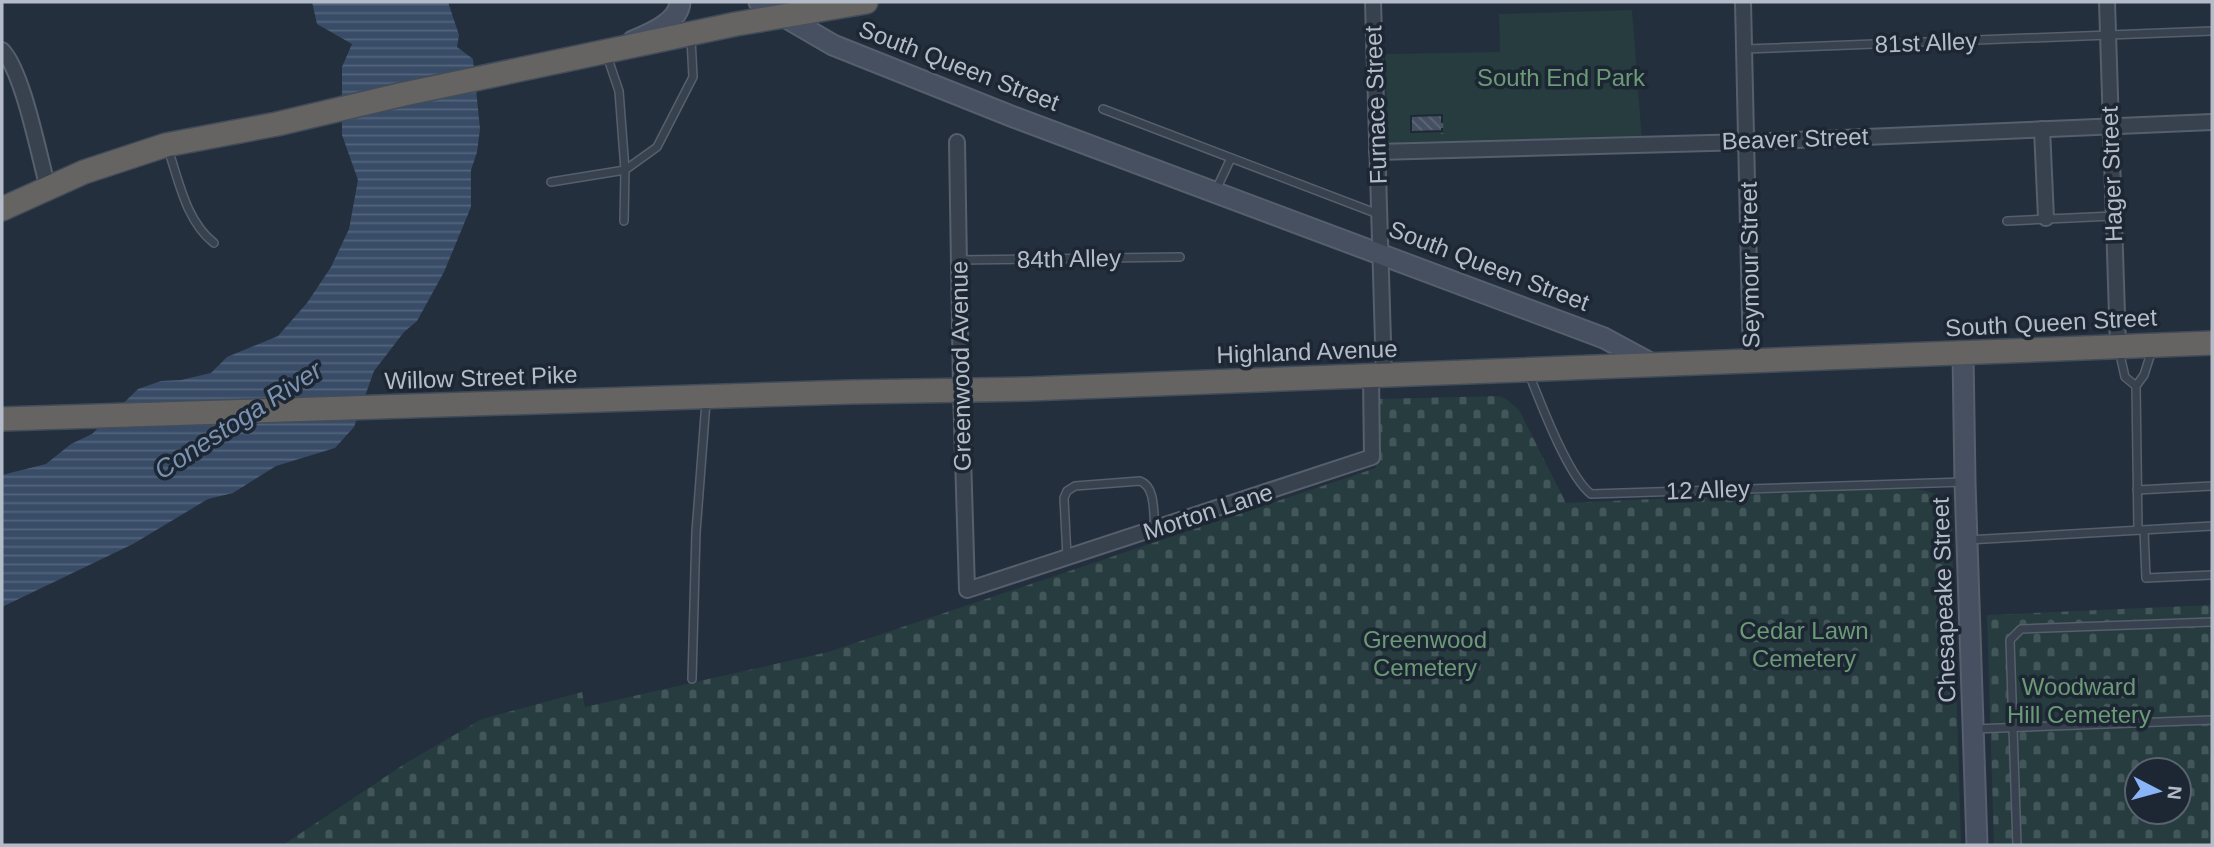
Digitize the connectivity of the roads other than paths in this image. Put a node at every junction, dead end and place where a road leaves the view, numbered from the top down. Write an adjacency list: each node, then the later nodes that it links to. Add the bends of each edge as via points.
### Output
1 (680, 2): 13 (main road, via 673,19)
2 (759, 2): 7 (main road, South Queen Street)
3 (866, 2): 7 (highway)
4 (1373, 2): 21 (street, Furnace Street)
5 (1742, 2): 12 (street, Seymour Street)
6 (2107, 2): 10 (street, Hager Street)
7 (786, 9): 9 (highway); 26 (main road, South Queen Street, via 833,45)
8 (2212, 31): 10 (lane, 81st Alley)
9 (691, 34): 13 (highway); 23 (lane, via 693,77 680,107 657,147)
10 (2108, 36): 12 (lane, 81st Alley); 16 (street, Hager Street)
11 (2, 50): 25 (street, via 19,79)
12 (1745, 50): 19 (street, Seymour Street)
13 (606, 53): 20 (highway); 23 (lane, via 618,91)
14 (1104, 109): 22 (lane)
15 (2212, 122): 16 (street, Beaver Street)
16 (2110, 125): 17 (street, Beaver Street); 29 (street, Hager Street)
17 (2042, 129): 19 (street, Beaver Street); 30 (street)
18 (957, 142): 36 (street, Greenwood Avenue)
19 (1747, 142): 21 (street, Beaver Street); 41 (street, Seymour Street)
20 (166, 145): 25 (highway); 33 (lane, via 187,206 201,233)
21 (1377, 152): 28 (street, Furnace Street)
22 (1231, 158): 26 (lane); 28 (lane)
23 (625, 170): 24 (lane); 32 (lane)
24 (551, 182)
25 (48, 188): 27 (highway)
26 (1215, 192): 34 (main road, South Queen Street)
27 (2, 209)
28 (1379, 215): 34 (street, Furnace Street)
29 (2113, 216): 30 (lane); 39 (street, Hager Street)
30 (2046, 218): 31 (lane)
31 (2007, 220)
32 (624, 221)
33 (214, 243)
34 (1380, 254): 42 (main road, South Queen Street, via 1604,338); 44 (street, Furnace Street)
35 (1180, 257): 36 (lane, 84th Alley)
36 (958, 260): 46 (street, Greenwood Avenue)
37 (2212, 342): 38 (highway, South Queen Street)
38 (2154, 345): 39 (highway, South Queen Street); 45 (lane)
39 (2118, 346): 40 (highway, South Queen Street); 45 (lane, via 2124,377)
40 (1963, 354): 41 (highway, South Queen Street); 49 (main road, Chesapeake Street)
41 (1751, 361): 42 (highway, South Queen Street)
42 (1654, 365): 43 (highway, Highland Avenue)
43 (1528, 370): 44 (highway, Highland Avenue); 49 (lane, 12 Alley, via 1581,486 1591,494)
44 (1377, 376): 46 (highway, Highland Avenue); 53 (street, Morton Lane, via 1372,457)
45 (2136, 386): 51 (lane)
46 (961, 389): 47 (highway, Willow Street Pike); 58 (street, Greenwood Avenue)
47 (706, 398): 48 (highway, Willow Street Pike); 60 (lane, via 696,518)
48 (2, 419)
49 (1965, 482): 55 (main road, Chesapeake Street)
50 (2212, 486): 51 (lane)
51 (2137, 490): 54 (lane)
52 (2212, 526): 54 (lane)
53 (1155, 530): 56 (street, Morton Lane); 56 (lane, via 1150,488 1145,483 1075,486 1064,498)
54 (2141, 530): 55 (lane); 57 (lane, via 2146,578)
55 (1967, 540): 63 (main road, Chesapeake Street)
56 (1067, 557): 58 (street, Morton Lane)
57 (2212, 575)
58 (967, 590)
59 (2212, 622): 62 (lane, via 2021,629 2010,640)
60 (692, 679)
61 (2212, 720): 62 (lane)
62 (2014, 727): 63 (lane); 65 (lane)
63 (1973, 729): 64 (main road, Chesapeake Street)
64 (1977, 845)
65 (2017, 845)

